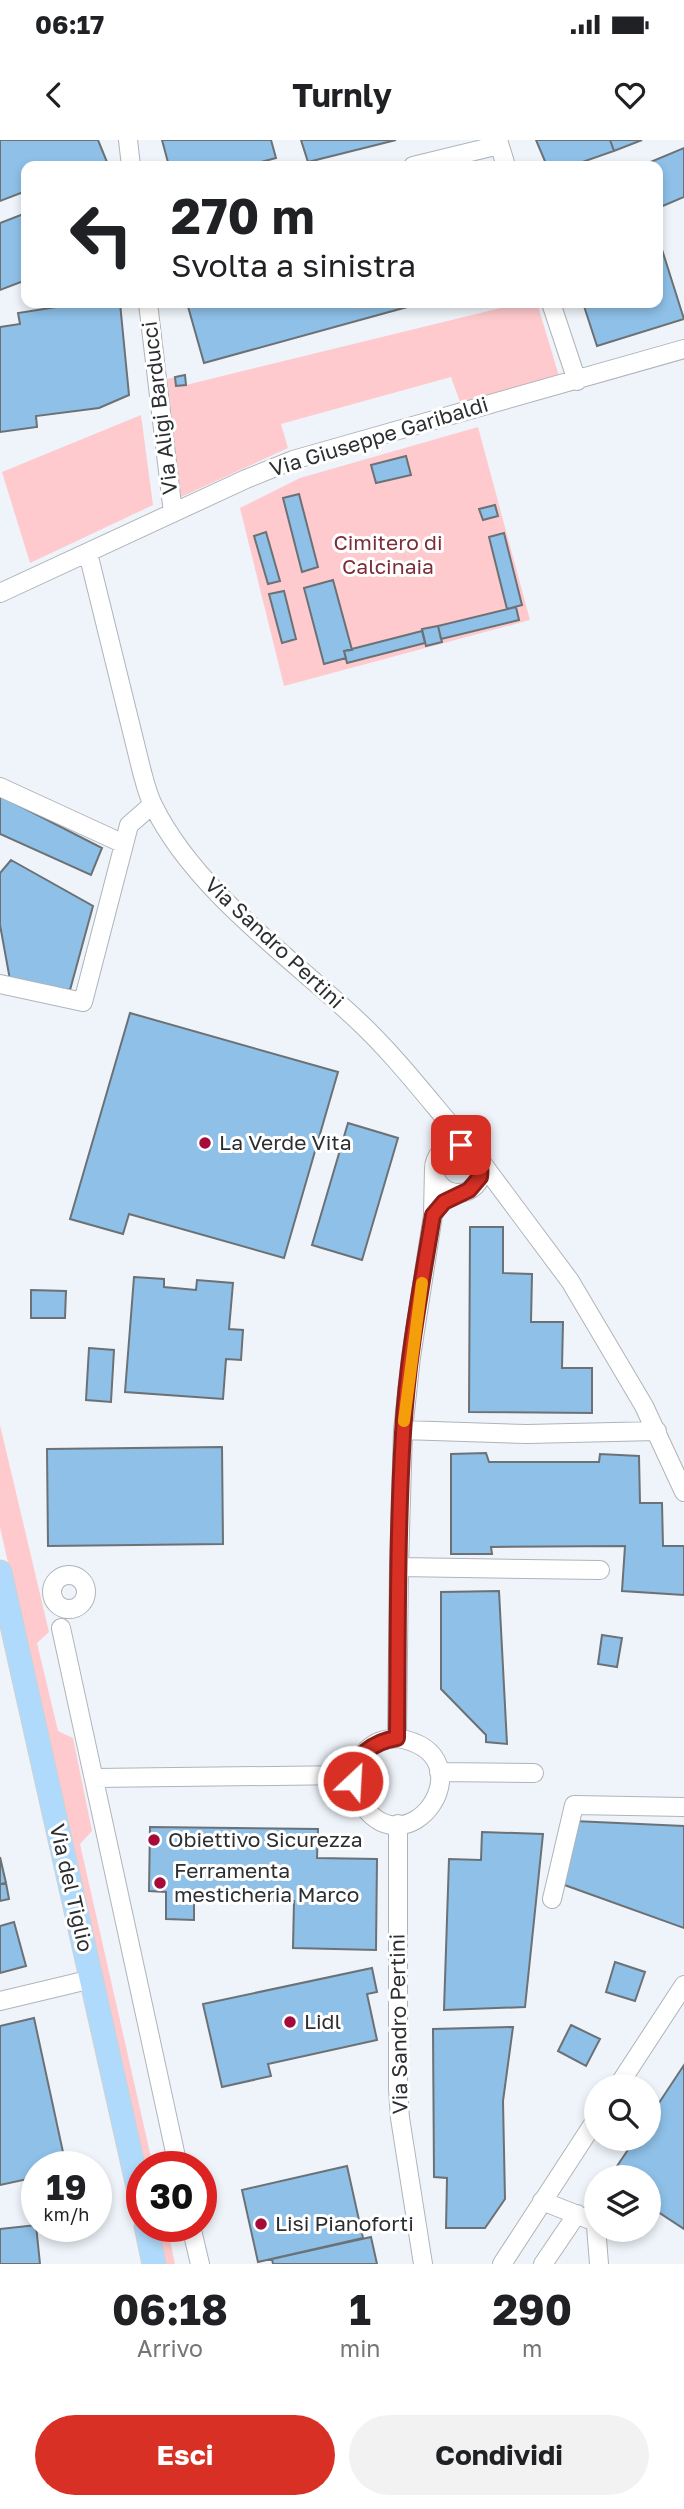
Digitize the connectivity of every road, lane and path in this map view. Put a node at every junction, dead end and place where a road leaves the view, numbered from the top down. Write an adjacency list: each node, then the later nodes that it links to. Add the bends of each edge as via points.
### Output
1 (128, 140): 3 (street)
2 (498, 142): 4 (street); 5 (street)
3 (130, 161)
4 (431, 161)
5 (504, 161)
6 (149, 308): 10 (street, Via Aligi Barducci)
7 (553, 308): 9 (street)
8 (684, 349): 9 (street, Via Giuseppe Garibaldi)
9 (577, 380): 10 (street, Via Giuseppe Garibaldi, via 293,460)
10 (173, 513): 11 (street, Via Giuseppe Garibaldi)
11 (88, 553): 12 (street, Via Giuseppe Garibaldi); 14 (street, Via Sandro Pertini)
12 (3, 593)
13 (0, 787): 15 (street)
14 (152, 805): 15 (street, via 133,819); 17 (street, Via Sandro Pertini, via 169,835 207,882 357,1020 397,1060)
15 (124, 844): 16 (street, via 83,1002)
16 (0, 984)
17 (437, 1111): 18 (street, Via Sandro Pertini); 19 (street, via 441,1130)
18 (476, 1155): 19 (street, via 467,1147 454,1145 442,1151); 20 (street, via 480,1177); 21 (street, Via Sandro Pertini)
19 (436, 1162): 20 (street, via 440,1185); 22 (street)
20 (467, 1191): 21 (street, via 485,1186); 22 (street, via 449,1199)
21 (505, 1193): 24 (street, Via Sandro Pertini, via 570,1281)
22 (433, 1215): 23 (street)
23 (403, 1430): 24 (street, via 527,1434); 26 (street)
24 (657, 1431): 25 (street, Via Sandro Pertini)
25 (684, 1492)
26 (399, 1567): 27 (street); 32 (street)
27 (600, 1570)
28 (0, 1572): 40 (main road, Via del Tiglio)
29 (53, 1598): 30 (street, via 63,1608); 30 (street, via 58,1578 78,1576 87,1595); 31 (street)
30 (74, 1608): 31 (street)
31 (61, 1628): 36 (street)
32 (397, 1738): 33 (street, via 425,1749); 35 (street, via 381,1741 365,1752)
33 (439, 1772): 34 (street); 38 (street, via 433,1805 414,1821)
34 (534, 1773)
35 (352, 1775): 36 (street); 38 (street, via 355,1794 367,1813 384,1823)
36 (94, 1778): 46 (street)
37 (684, 1807): 39 (street, via 574,1805)
38 (398, 1824): 53 (street, Via Sandro Pertini, via 398,2089)
39 (552, 1899)
40 (92, 1979): 42 (street); 45 (main road, Via del Tiglio)
41 (684, 1985): 43 (street)
42 (0, 2001)
43 (626, 2074)
44 (584, 2138): 47 (street)
45 (130, 2151)
46 (175, 2151)
47 (542, 2201): 48 (street); 54 (street)
48 (577, 2214): 55 (street); 56 (street, via 596,2226)
49 (149, 2242): 51 (main road)
50 (195, 2242): 52 (street)
51 (154, 2264)
52 (200, 2264)
53 (423, 2264)
54 (502, 2264)
55 (543, 2264)
56 (599, 2264)

